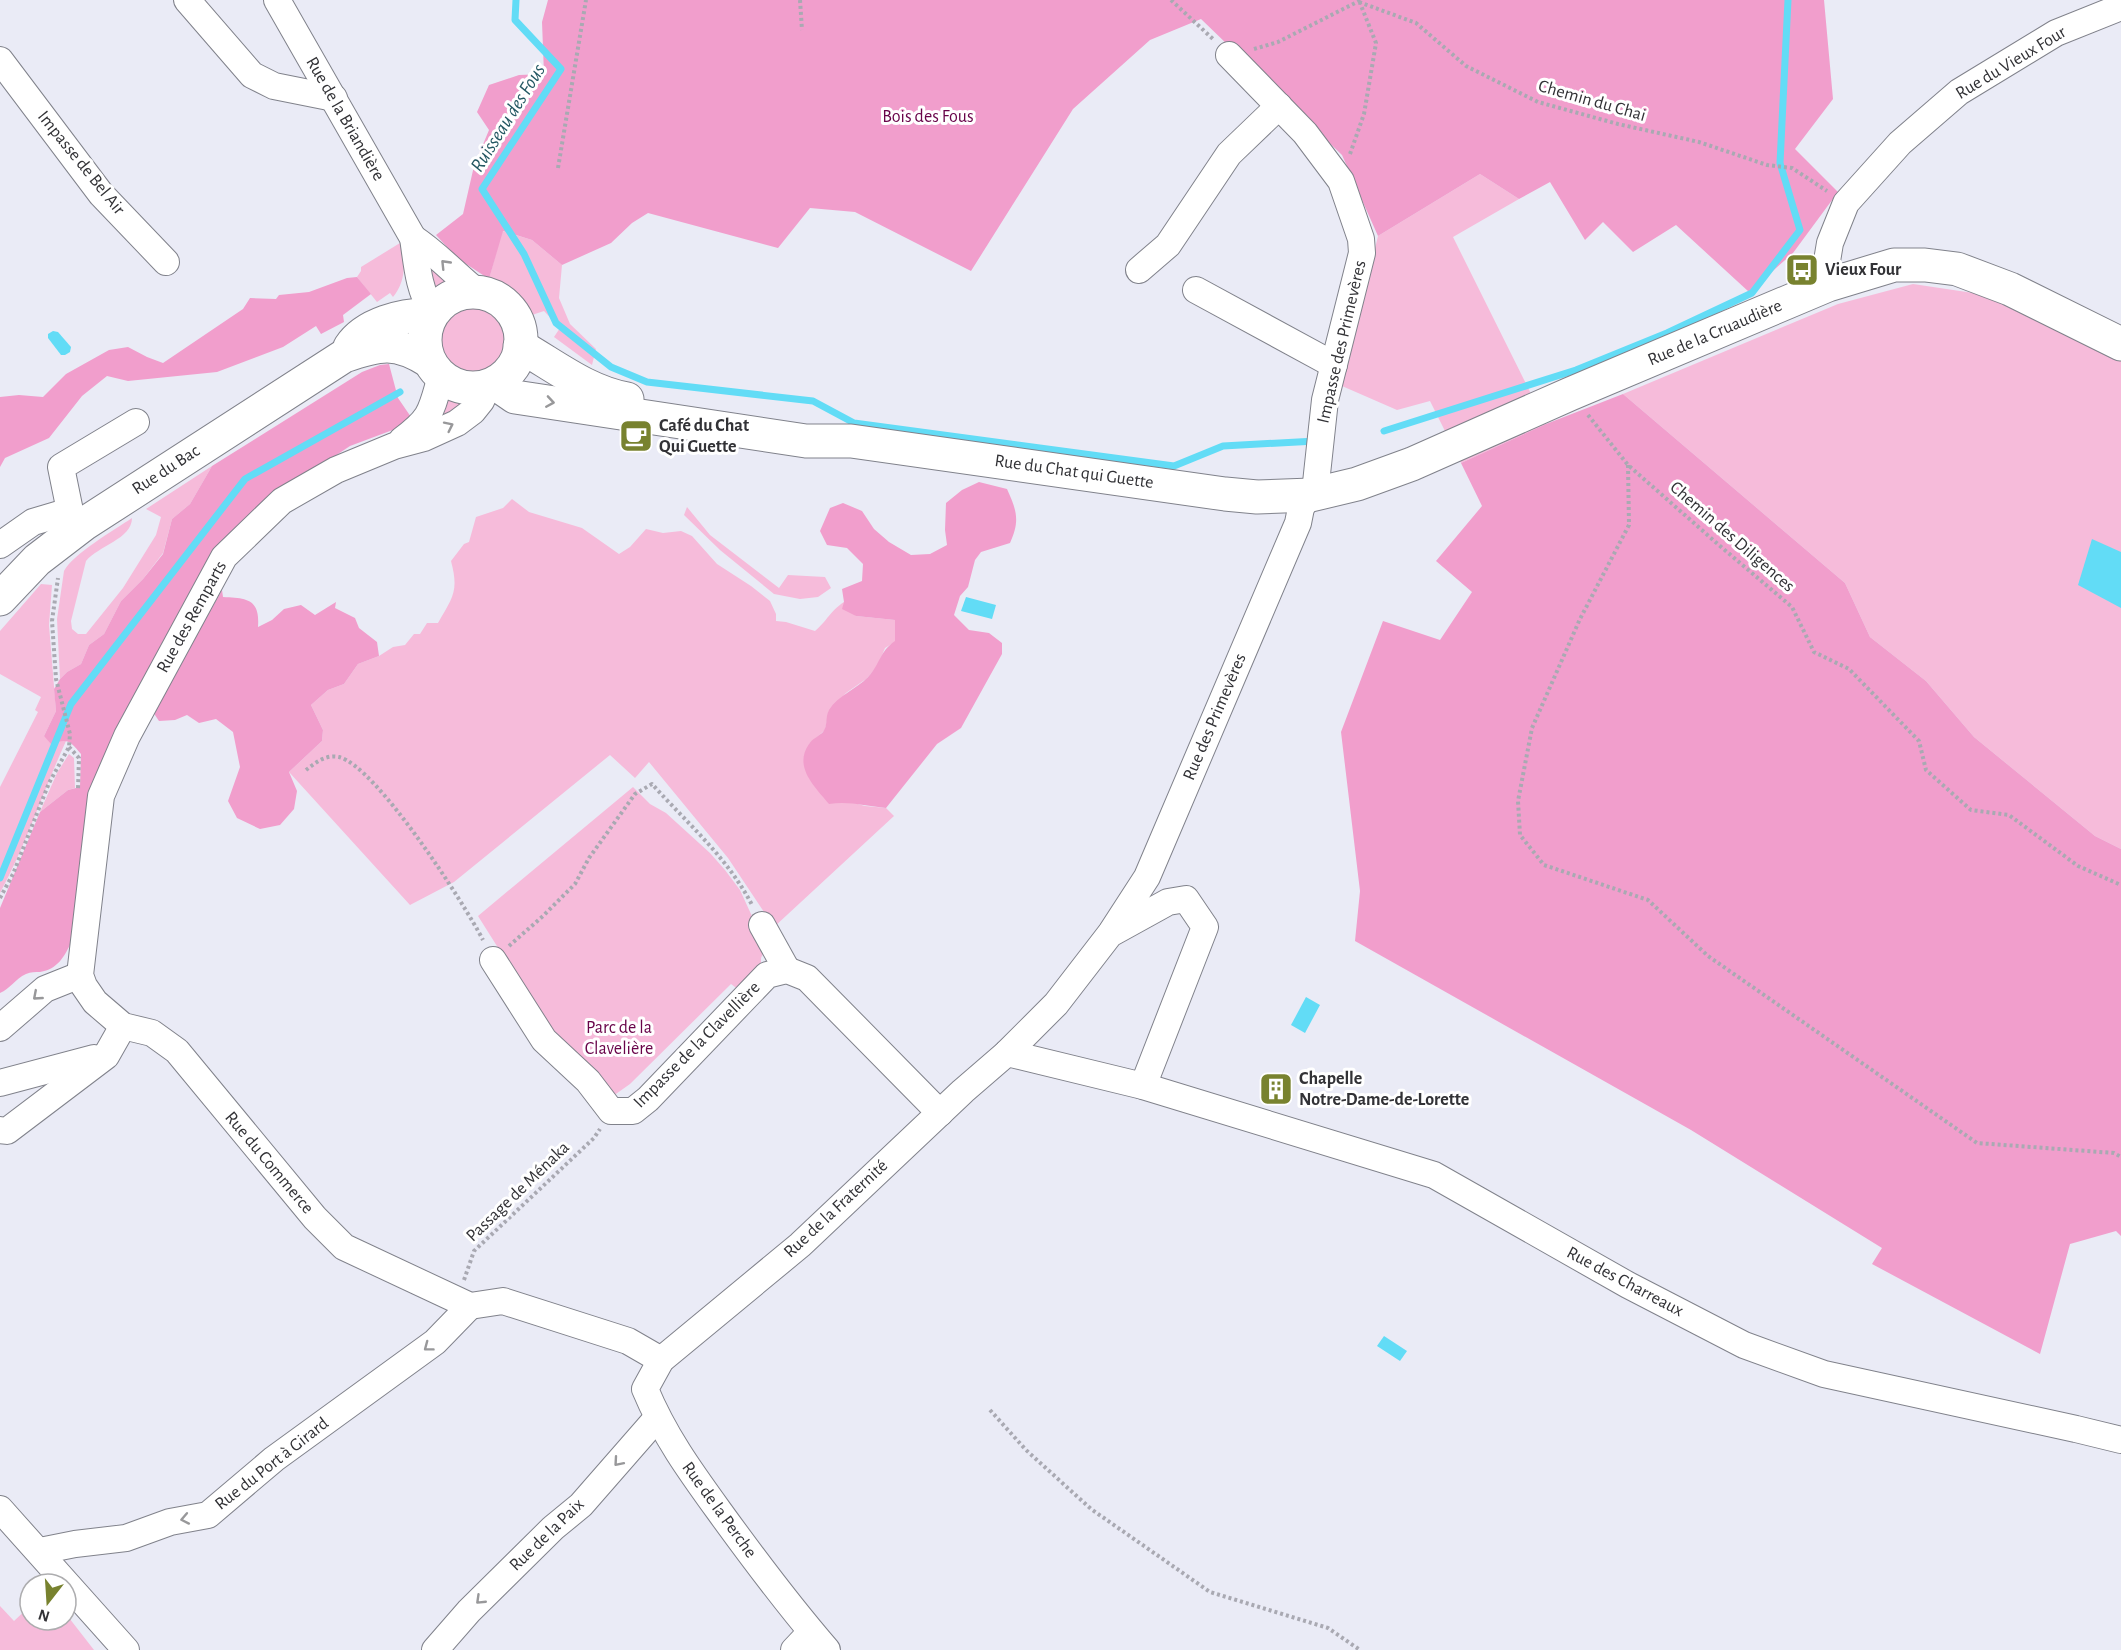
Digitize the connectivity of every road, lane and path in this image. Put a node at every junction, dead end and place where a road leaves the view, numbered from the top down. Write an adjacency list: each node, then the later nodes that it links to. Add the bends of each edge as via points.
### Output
1 (187, 0): 11 (street, via 252,75 274,86)
2 (277, 0): 11 (street, Rue de la Briandière)
3 (586, 0): 13 (path)
4 (800, 0): 8 (path)
5 (1171, 0): 9 (path)
6 (1361, 1): 9 (path, via 1278,42); 14 (path, via 1376,43 1364,114); 15 (path, Chemin du Chai, via 1416,23 1466,66 1538,102 1699,142 1767,165 1792,168)
7 (2121, 7): 15 (street, Rue du Vieux Four, via 2055,33 1959,92 1900,143)
8 (802, 30)
9 (1229, 55): 12 (street, Impasse des Primevères)
10 (0, 60): 17 (street, Impasse de Bel Air, via 101,194)
11 (334, 98): 16 (street, Rue de la Briandière)
12 (1279, 106): 14 (street, Impasse des Primevères); 18 (street, via 1229,154 1168,245)
13 (558, 168)
14 (1341, 180): 26 (street, Impasse des Primevères, via 1362,253)
15 (1846, 203): 19 (street, Rue du Vieux Four, via 1830,243)
16 (413, 238): 21 (street, Rue de la Briandière, one-way to 16); 22 (street, Rue de la Briandière)
17 (166, 262)
18 (1138, 270)
19 (1828, 285): 23 (main road, Rue de la Cruaudière, via 1894,265 1957,269 2010,289); 29 (main road, Rue de la Cruaudière)
20 (1196, 290): 26 (street)
21 (476, 291): 22 (main road); 24 (main road, via 505,304 516,316 521,330)
22 (427, 303): 25 (main road, via 414,314 356,337); 27 (main road, via 424,345)
23 (2121, 344)
24 (520, 346): 28 (main road, via 519,360 511,372); 31 (main road, Rue du Chat qui Guette, via 589,387 615,397 807,431)
25 (344, 356): 27 (main road, via 390,345 416,353); 35 (main road, Rue du Bac)
26 (1334, 365): 34 (street, Impasse des Primevères, via 1325,400 1317,483)
27 (435, 368): 28 (main road, via 455,385); 32 (street, Rue des Remparts, via 431,413 420,427)
28 (492, 385): 31 (main road, Rue du Chat qui Guette, one-way to 31, via 515,397 806,441); 32 (street, Rue des Remparts, one-way to 28, via 457,423 473,411)
29 (1570, 394): 33 (path, Chemin des Diligences); 34 (main road, Rue de la Cruaudière, via 1412,464)
30 (136, 422): 35 (street, via 61,467)
31 (837, 440): 34 (main road, Rue du Chat qui Guette, via 1225,494)
32 (394, 446): 46 (street, Rue des Remparts, via 336,470 282,501 224,556 127,736 100,796)
33 (1628, 465): 40 (path, Chemin des Diligences, via 1792,607 1814,652 1849,669 1919,741 1926,770 1971,810 2009,815 2078,866); 56 (path, via 1629,525 1580,619 1532,728 1518,801 1520,835 1544,865 1648,900 1708,956 1977,1143 2114,1153)
34 (1311, 495): 43 (street, Rue des Primevères, via 1301,508 1147,877)
35 (77, 518): 36 (street, via 33,522); 38 (main road, Rue du Bac)
36 (0, 544)
37 (58, 573): 41 (path, via 52,621 56,679 68,725 69,747 49,783)
38 (0, 599)
39 (306, 770): 44 (path, via 328,757 340,758 369,776 424,847)
40 (2121, 885)
41 (0, 898)
42 (762, 925): 44 (path, via 725,863 652,784 635,794 589,858 575,885); 45 (street)
43 (1110, 934): 49 (street, Rue des Primevères, via 1056,1004); 52 (street, via 1168,902 1186,899 1205,927)
44 (493, 960): 53 (street, via 544,1040 588,1082)
45 (787, 970): 53 (street, Impasse de la Clavellière, via 767,975 648,1099 633,1111); 54 (street, via 807,978)
46 (80, 975): 47 (street, Rue du Commerce, via 95,1002); 48 (street, one-way to 48, via 45,989)
47 (123, 1026): 50 (street); 57 (street, Rue du Commerce, via 152,1033 177,1051 315,1218 344,1247)
48 (0, 1028)
49 (1007, 1053): 52 (street, Rue des Charreaux); 54 (street, Rue de la Fraternité)
50 (106, 1056): 51 (street); 55 (street, via 7,1131)
51 (0, 1083)
52 (1143, 1086): 61 (street, Rue des Charreaux, via 1434,1175 1628,1285 1744,1344 1824,1374)
53 (611, 1111): 57 (path, Passage de Ménaka, via 594,1138 474,1251)
54 (940, 1113): 58 (street, Rue de la Fraternité, via 801,1245)
55 (0, 1130)
56 (2121, 1157)
57 (464, 1303): 58 (street, via 503,1301 628,1341); 63 (street, Rue du Port à Girard, one-way to 63, via 435,1342 274,1459 207,1515 170,1522 126,1538)
58 (661, 1360): 60 (street, Rue de la Perche, via 645,1389)
59 (990, 1410): 67 (path, via 1026,1450 1091,1509 1210,1592 1328,1628)
60 (657, 1418): 64 (street, Rue de la Perche); 66 (street, Rue de la Paix, one-way to 66, via 581,1505 469,1611)
61 (2121, 1440)
62 (0, 1509): 63 (street)
63 (40, 1551): 65 (street)
64 (811, 1644)
65 (126, 1650)
66 (435, 1650)
67 (1360, 1650)

